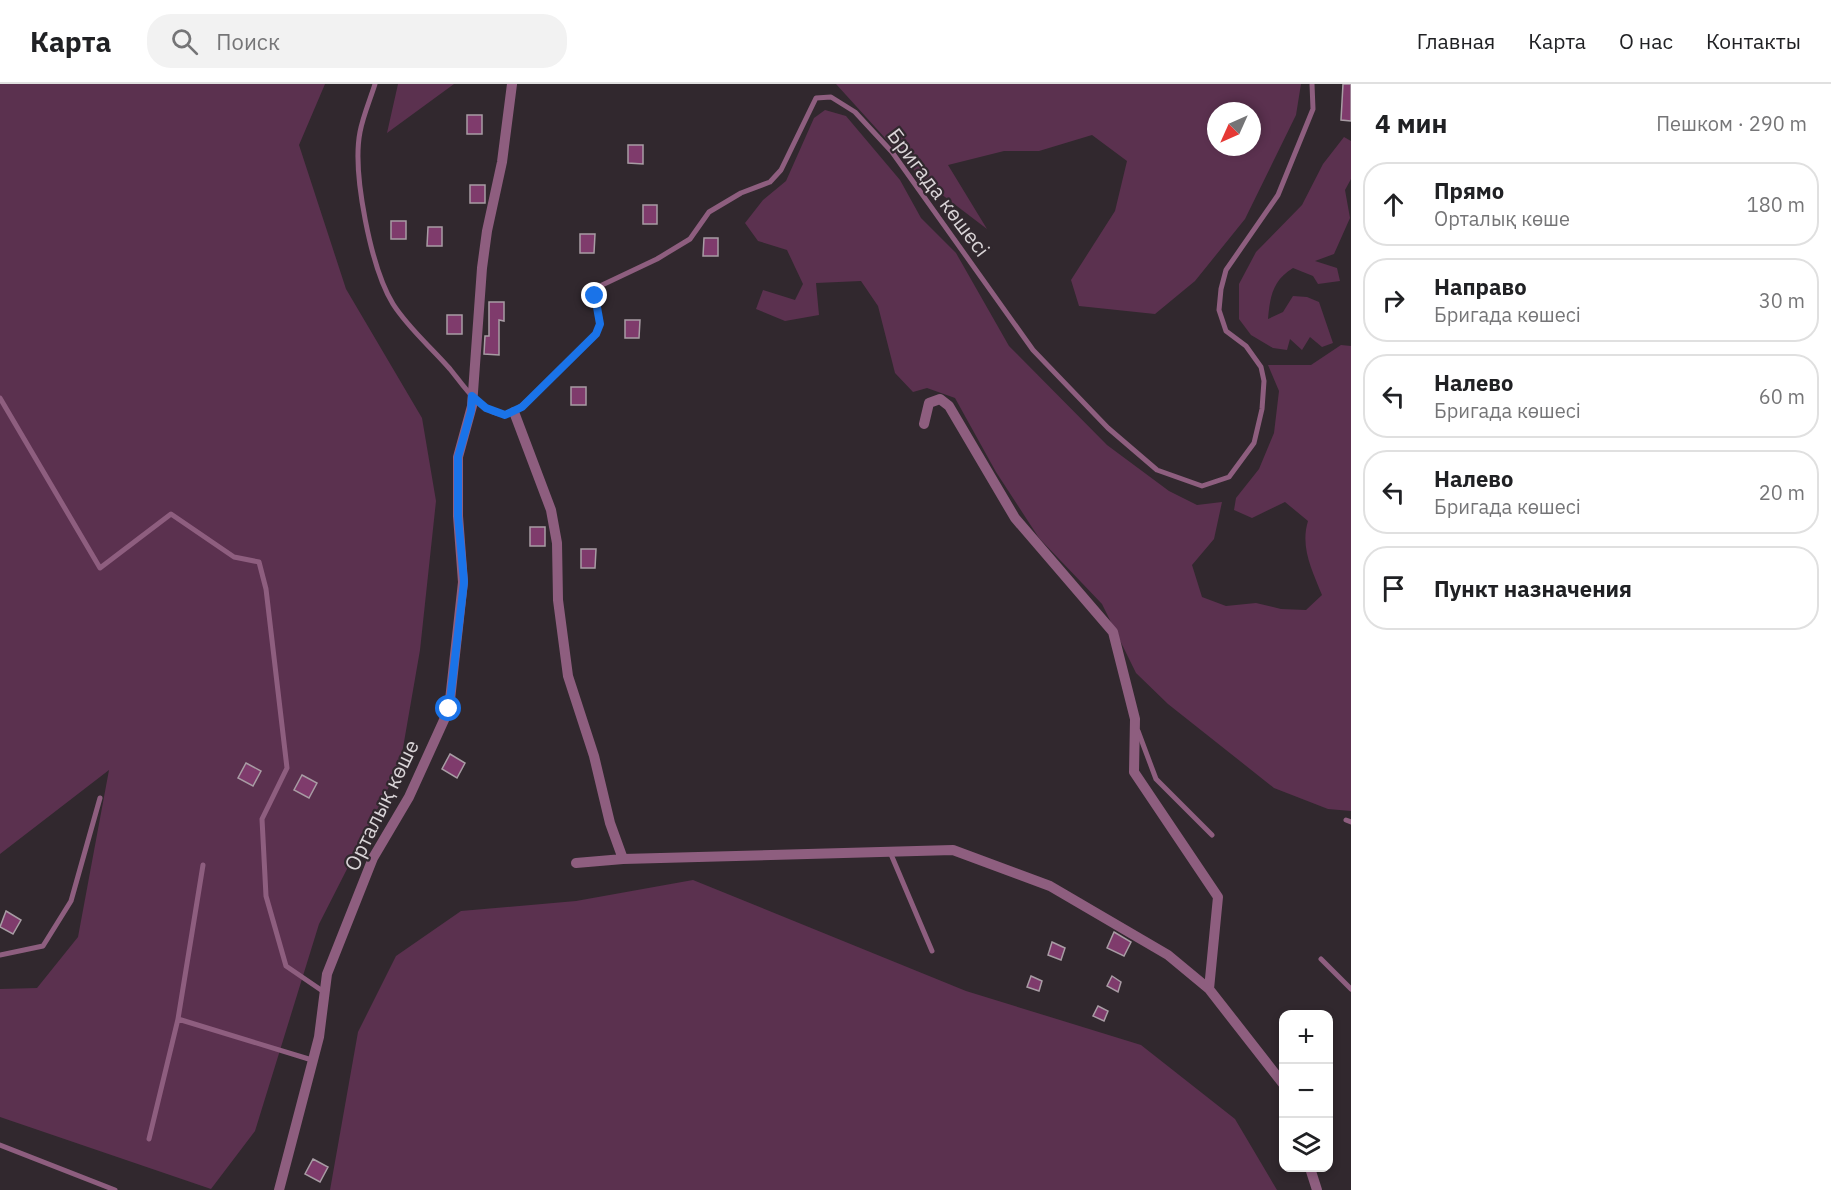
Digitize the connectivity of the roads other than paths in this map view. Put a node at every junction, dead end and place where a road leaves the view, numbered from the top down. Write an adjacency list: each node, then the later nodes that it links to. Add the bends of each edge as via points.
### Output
1 (375, 84): 4 (lane, via 360,132 357,168 374,255 392,303)
2 (512, 84): 4 (street, Орталық көше, via 483,259)
3 (1312, 84): 6 (lane, Бригада көшесі, via 1313,109 1278,195 1226,270 1221,289 1219,309 1226,331 1246,346 1261,367 1264,381 1254,442 1229,477 1202,486 1157,470 1108,428 1033,350 892,152 855,112 831,97 816,98 781,170 770,182 709,212 690,239 600,286 595,296 600,324 596,334)
4 (472, 396): 6 (lane, via 496,412); 20 (street, Орталық көше, via 458,457 464,582 449,709 409,797 373,858 327,974)
5 (0, 398): 20 (lane, via 100,568 171,514 234,557 259,562 266,589 287,768 262,819 266,896 286,966)
6 (514, 412): 12 (street, via 551,510 568,676)
7 (924, 424): 8 (street, via 929,403 940,399 949,406 1015,518 1113,632)
8 (1135, 719): 10 (lane, via 1156,779); 18 (street, via 1134,772 1218,897)
9 (100, 798): 16 (lane, via 71,901 43,946)
10 (1212, 835)
11 (890, 852): 12 (street); 15 (lane); 18 (street, via 953,850 1050,886 1168,955)
12 (623, 859): 13 (street)
13 (576, 863)
14 (203, 865): 21 (lane)
15 (932, 951)
16 (0, 955)
17 (1321, 959): 19 (lane)
18 (1209, 989): 23 (street)
19 (1351, 989)
20 (324, 992): 22 (street, Орталық көше)
21 (178, 1019): 22 (lane); 24 (lane)
22 (312, 1060): 28 (street, Орталық көше)
23 (1279, 1079)
24 (149, 1139)
25 (0, 1145): 27 (lane)
26 (1312, 1172): 29 (street)
27 (115, 1190)
28 (279, 1190)
29 (1317, 1190)

